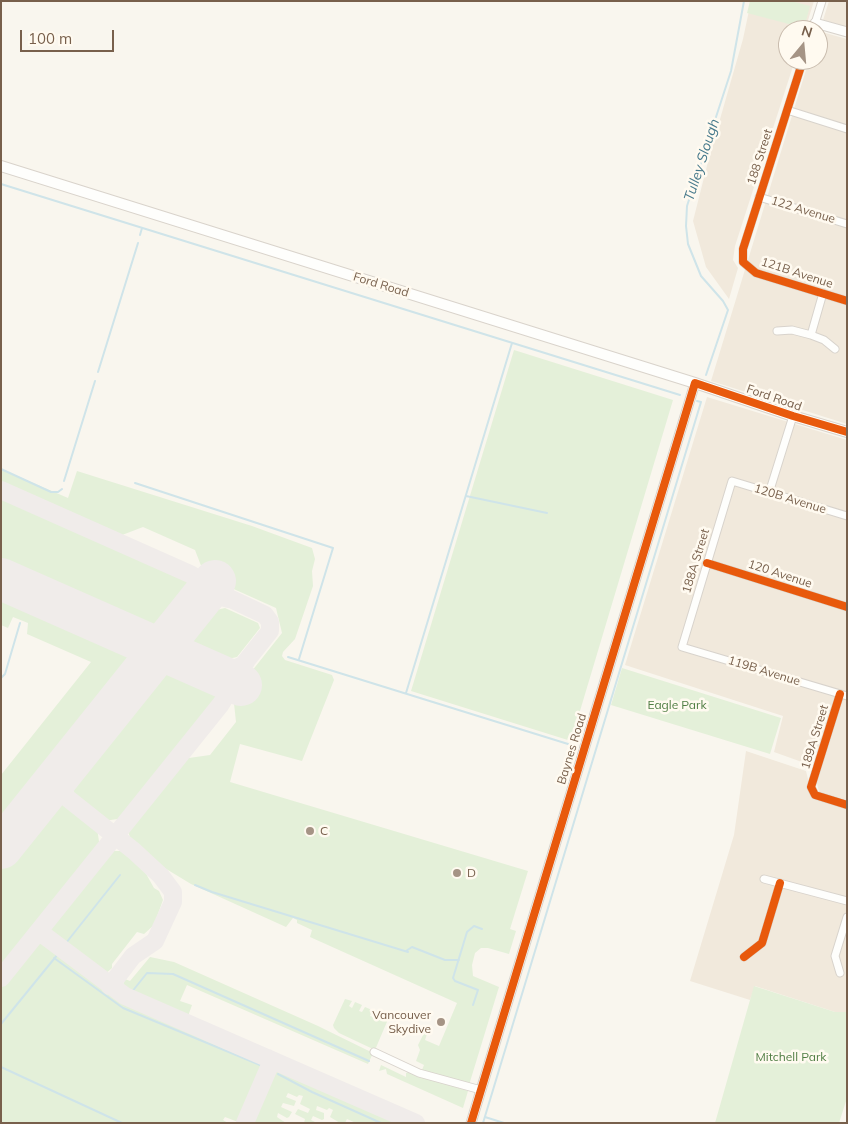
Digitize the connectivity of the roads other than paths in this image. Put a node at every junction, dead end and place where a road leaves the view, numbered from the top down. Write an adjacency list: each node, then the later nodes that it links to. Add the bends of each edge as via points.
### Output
1 (822, 1): 2 (street)
2 (816, 20)
3 (828, 29): 4 (street)
4 (847, 32)
5 (800, 70): 6 (street, 188 Street)
6 (787, 110): 7 (street); 9 (street, 188 Street)
7 (847, 129)
8 (1, 166): 17 (main road, Ford Road)
9 (759, 197): 10 (street, 122 Avenue); 11 (street, 188 Street, via 743,249)
10 (847, 224)
11 (744, 262): 12 (street, 121B Avenue, via 756,273)
12 (824, 294): 13 (street, 121B Avenue); 15 (street)
13 (847, 301)
14 (777, 331): 15 (street, via 792,330)
15 (811, 335): 16 (street)
16 (835, 348)
17 (695, 382): 18 (main road, Ford Road); 35 (street, Baynes Road)
18 (793, 416): 19 (main road, Ford Road); 21 (street)
19 (847, 432)
20 (732, 481): 21 (street, 120B Avenue); 23 (street, 188A Street)
21 (769, 493): 22 (street, 120B Avenue)
22 (847, 516)
23 (707, 563): 24 (street, 120 Avenue); 25 (street, 188A Street)
24 (847, 607)
25 (682, 647): 26 (street, 119B Avenue)
26 (843, 695): 27 (street, 189A Street, via 811,787 815,795)
27 (847, 805)
28 (764, 879): 29 (street)
29 (780, 883): 30 (street); 32 (street, via 762,943)
30 (847, 901)
31 (847, 917): 33 (street, via 835,956)
32 (744, 957)
33 (840, 973)
34 (374, 1052): 35 (street, via 420,1073)
35 (481, 1090): 36 (street, Baynes Road)
36 (471, 1123)

